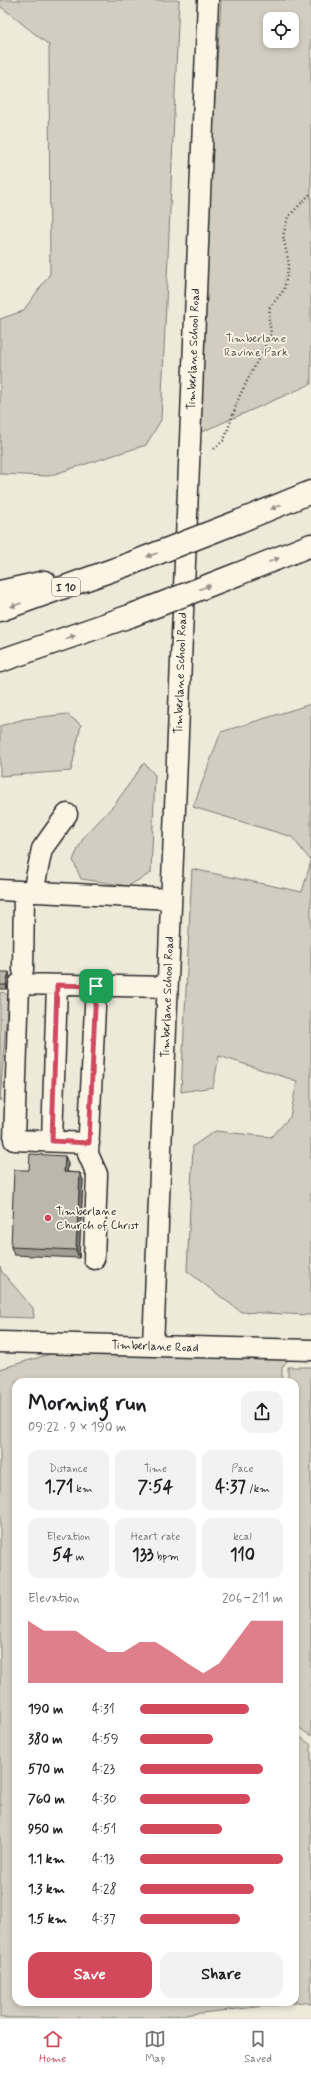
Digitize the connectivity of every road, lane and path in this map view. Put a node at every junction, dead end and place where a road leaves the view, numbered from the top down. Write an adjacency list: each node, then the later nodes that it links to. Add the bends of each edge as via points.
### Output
1 (208, 0): 13 (street, Timberlane School Road)
2 (311, 193): 3 (path, via 288,217 284,236 290,264 284,290 270,307 268,319 271,334 240,395 224,440)
3 (214, 448)
4 (311, 492): 6 (highway, I 10, one-way to 6, bridge)
5 (311, 545): 9 (highway, one-way to 5, bridge, via 130,616)
6 (132, 563): 7 (highway); 8 (highway, I 10, one-way to 8)
7 (0, 592)
8 (0, 610)
9 (0, 662)
10 (67, 814): 12 (street, via 42,849)
11 (0, 890): 12 (street)
12 (29, 892): 13 (street); 14 (street)
13 (171, 899): 17 (street, Timberlane School Road)
14 (23, 970)
15 (57, 985): 16 (street); 18 (street); 18 (street, via 19,984 18,992 14,1140)
16 (96, 986): 17 (street); 19 (street)
17 (167, 988): 22 (street, Timberlane School Road)
18 (52, 1141): 19 (street)
19 (89, 1143): 20 (street, via 88,1154 97,1174)
20 (94, 1260)
21 (0, 1342): 22 (street, Timberlane Road)
22 (153, 1346): 23 (street, Timberlane Road)
23 (311, 1350)

